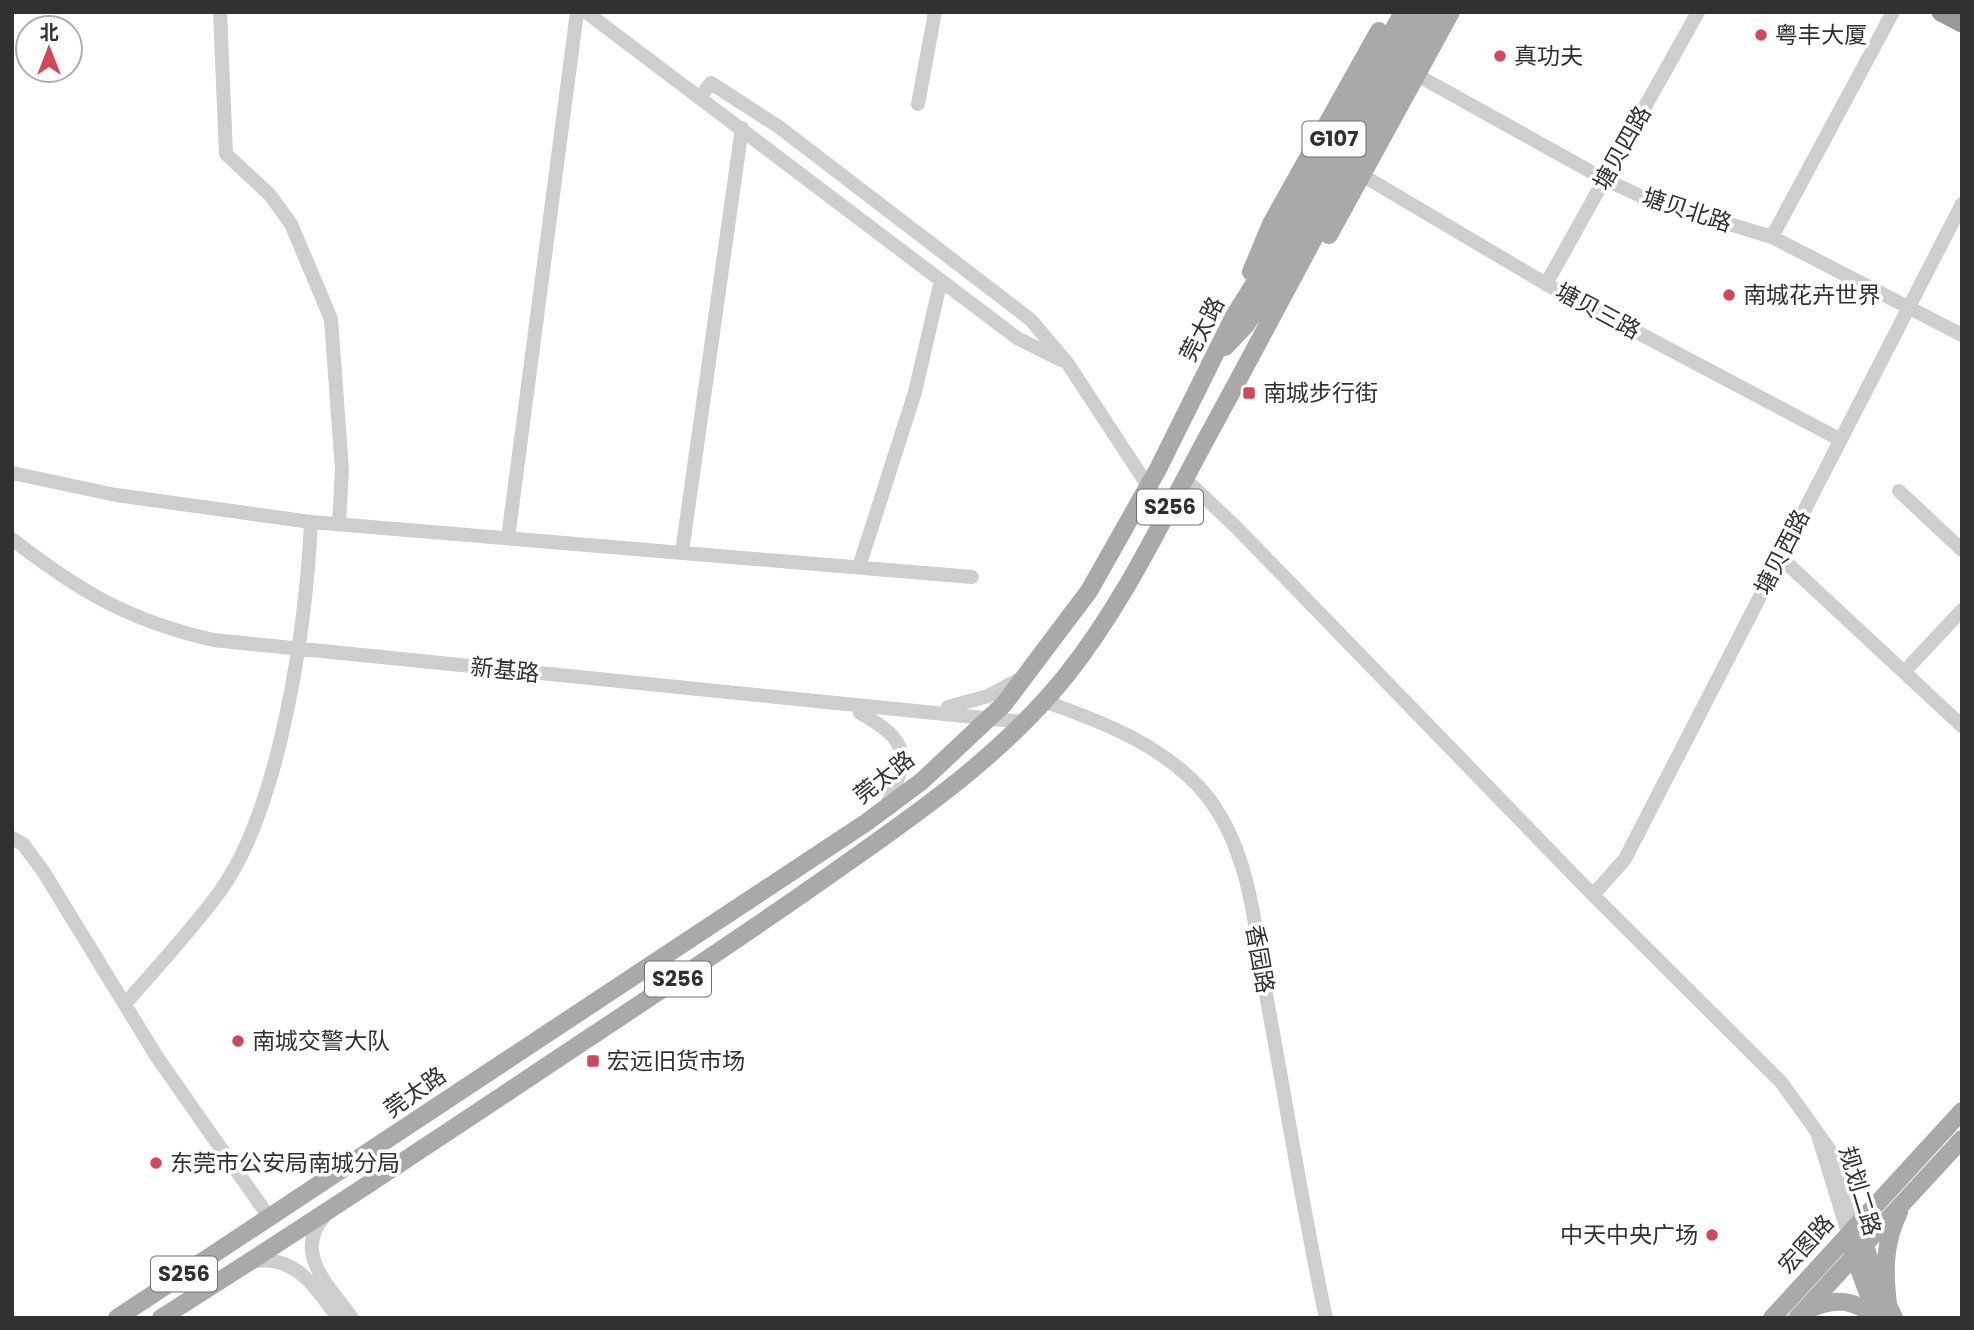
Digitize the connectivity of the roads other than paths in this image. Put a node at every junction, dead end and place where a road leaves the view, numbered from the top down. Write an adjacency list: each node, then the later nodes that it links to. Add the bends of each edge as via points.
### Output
1 (220, 12): 39 (street, via 226,155 270,195 292,225 331,319 342,470)
2 (577, 12): 40 (street)
3 (935, 12): 16 (street)
4 (1389, 12): 27 (main road, via 1271,224)
5 (1403, 12): 22 (main road, 莞太路 / G107)
6 (1420, 12): 25 (main road)
7 (1435, 12): 28 (main road, 莞太路 / S256)
8 (1451, 12): 14 (main road)
9 (1698, 12): 19 (street, 塘贝四路)
10 (1893, 12): 21 (street)
11 (1941, 12): 13 (highway)
12 (595, 15): 15 (street)
13 (1962, 23)
14 (1417, 75): 18 (main road); 19 (street, 塘贝北路)
15 (700, 97): 17 (street); 31 (street, via 710,83 779,127 1031,320)
16 (918, 104)
17 (742, 128): 23 (street); 44 (street)
18 (1362, 175): 24 (street, 塘贝三路); 28 (main road, via 1300,286)
19 (1604, 179): 21 (street, 塘贝北路, via 1647,199); 24 (street, 塘贝四路)
20 (1962, 204): 26 (street, 塘贝西路)
21 (1772, 236): 26 (street, 塘贝北路)
22 (1266, 265): 27 (main road, 莞太路 / S256)
23 (941, 280): 31 (street, via 1017,338); 46 (street, via 915,392)
24 (1546, 284): 33 (street, 塘贝三路)
25 (1271, 288): 30 (main road, via 1246,325); 32 (main road)
26 (1907, 306): 29 (street, 塘贝北路); 33 (street, 塘贝西路)
27 (1234, 316): 30 (main road, 莞太路 / S256)
28 (1267, 332): 32 (main road, 莞太路 / S256)
29 (1962, 335)
30 (1217, 354): 36 (main road, 莞太路 / S256)
31 (1068, 364): 36 (street)
32 (1244, 370): 35 (main road, 莞太路 / S256)
33 (1839, 439): 45 (street, 塘贝西路)
34 (12, 473): 38 (street, via 116,495)
35 (1185, 479): 52 (main road, 莞太路 / S256, via 1112,611); 60 (street, 规划二路)
36 (1148, 486): 51 (main road, 莞太路 / S256, via 1089,591)
37 (1899, 491): 43 (street)
38 (311, 522): 39 (street); 49 (street)
39 (339, 524): 40 (street)
40 (508, 538): 44 (street)
41 (12, 539): 49 (street, 新基路, via 75,586 136,618 213,640)
42 (12, 550): 49 (street, 新基路, via 97,610 134,626 212,649)
43 (1962, 550)
44 (682, 552): 46 (street)
45 (1779, 556): 50 (street); 60 (street, 塘贝西路, via 1625,859)
46 (859, 567): 47 (street)
47 (972, 577)
48 (1962, 610): 50 (street)
49 (297, 654): 53 (street, 新基路); 54 (street, 新基路); 61 (street, via 250,838 222,889)
50 (1904, 672): 57 (street)
51 (1028, 674): 53 (street, via 968,704); 55 (main road, 莞太路 / S256)
52 (1043, 701): 56 (main road, 莞太路 / S256); 76 (street, 香园路, via 1102,724 1163,756 1189,777 1227,827 1248,898)
53 (926, 711): 55 (street, 新基路)
54 (860, 713): 55 (street, 新基路); 58 (street, via 887,730 901,750 900,780)
55 (986, 722): 56 (street, 新基路); 58 (main road, 莞太路 / S256)
56 (1019, 726): 65 (main road, 莞太路 / S256, via 924,809)
57 (1962, 726)
58 (885, 808): 66 (main road, 莞太路 / S256)
59 (12, 838): 61 (street, via 23,844 43,871)
60 (1593, 895): 67 (street, 规划二路, via 1781,1082 1817,1132)
61 (125, 1004): 66 (street)
62 (1962, 1111): 67 (main road, 宏图路)
63 (1962, 1139): 64 (main road, 宏图路)
64 (1905, 1200): 68 (main road, 宏图路); 70 (main road, via 1887,1244)
65 (329, 1212): 69 (main road, 莞太路 / S256); 75 (street, via 312,1236 312,1259)
66 (269, 1217): 72 (main road, 莞太路 / S256)
67 (1853, 1228): 68 (main road, 规划二路); 77 (main road, 宏图路)
68 (1859, 1250): 70 (main road, 规划二路); 71 (main road, 宏图路)
69 (249, 1262): 73 (main road, 莞太路 / S256); 74 (street, via 272,1260 301,1271)
70 (1883, 1314): 71 (main road, via 1840,1300 1825,1301)
71 (1800, 1315)
72 (117, 1318)
73 (162, 1318)
74 (338, 1318)
75 (352, 1318)
76 (1326, 1318)
77 (1772, 1318)

